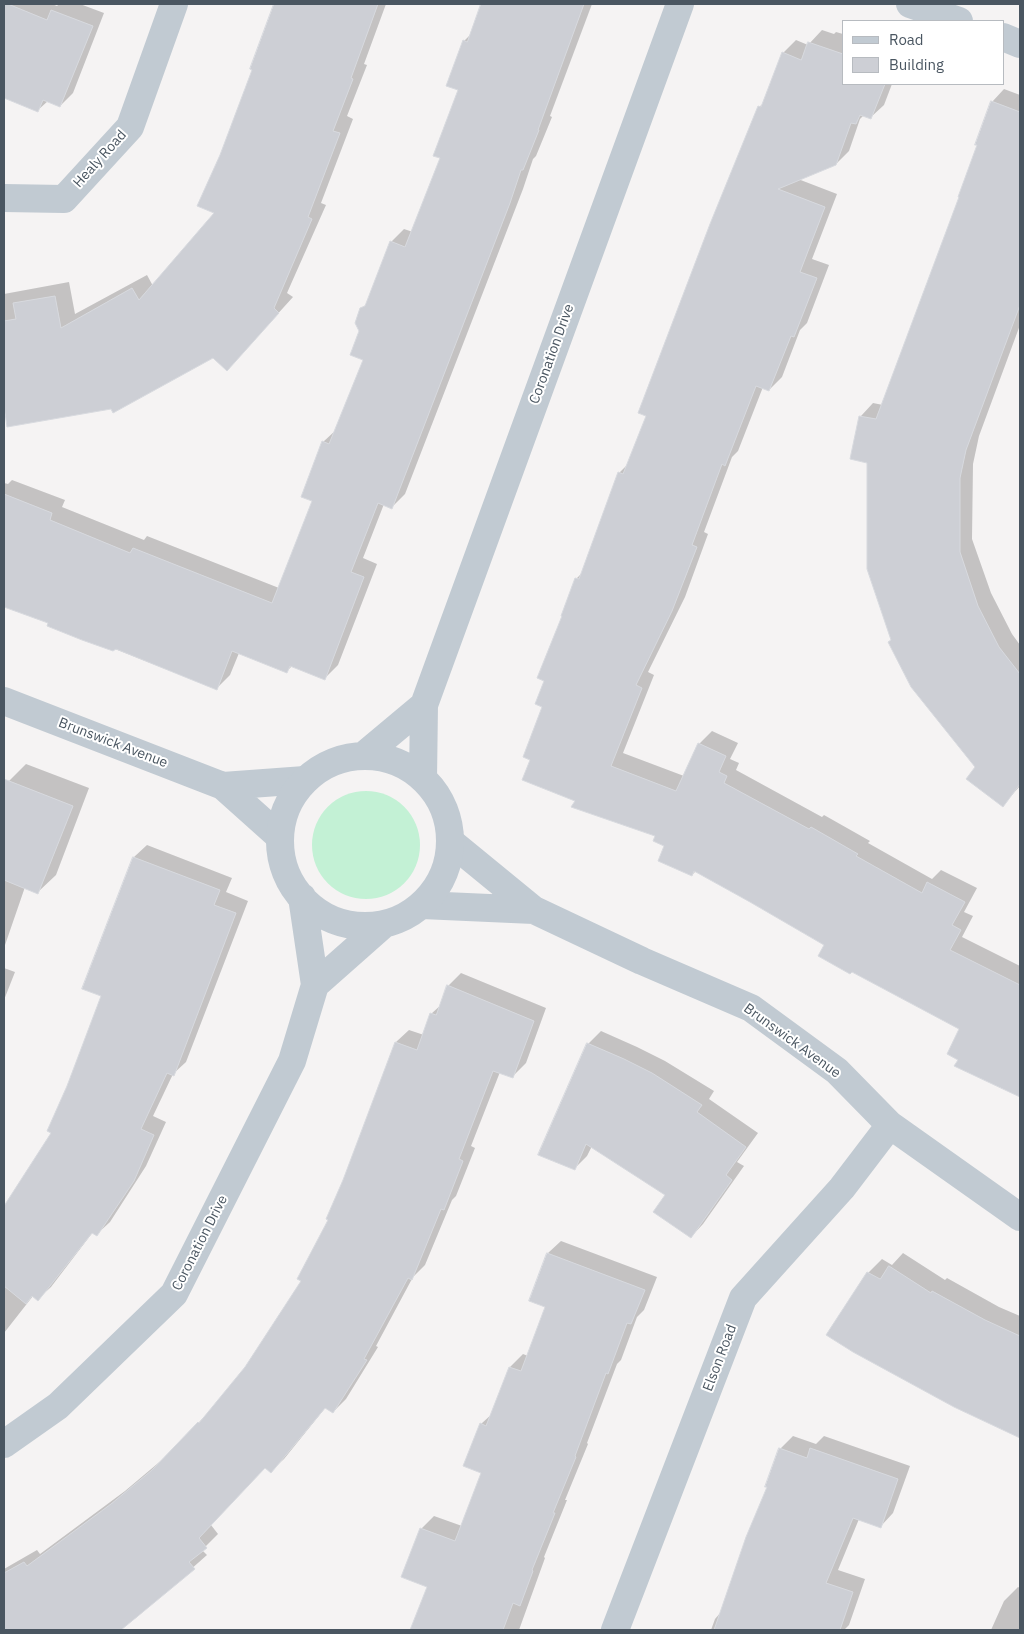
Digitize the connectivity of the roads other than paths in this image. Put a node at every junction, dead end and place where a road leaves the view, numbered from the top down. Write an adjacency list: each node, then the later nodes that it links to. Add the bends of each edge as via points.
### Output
1 (174, 4): 7 (street, Healy Road, via 130,127 64,199)
2 (680, 4): 9 (street, Coronation Drive)
3 (910, 4): 4 (street)
4 (956, 20)
5 (1004, 37): 6 (street)
6 (1020, 44)
7 (4, 198)
8 (4, 701): 13 (street, Brunswick Avenue)
9 (424, 705): 10 (street); 11 (street, Coronation Drive)
10 (363, 756): 11 (street, via 384,758 404,765); 12 (street, via 342,759 323,767)
11 (423, 779): 15 (street, via 438,797 447,819)
12 (306, 780): 13 (street, Brunswick Avenue); 14 (street, via 292,797)
13 (222, 786): 14 (street, Brunswick Avenue)
14 (280, 837): 16 (street, via 282,859 289,880)
15 (450, 842): 17 (street, via 447,866 441,880); 18 (street, Brunswick Avenue)
16 (302, 897): 19 (street, via 318,912 338,922 360,926); 20 (street, Coronation Drive)
17 (422, 905): 18 (street, Brunswick Avenue); 19 (street, via 402,918)
18 (534, 910): 21 (street, Brunswick Avenue, via 751,1008 837,1071)
19 (384, 924): 20 (street)
20 (315, 985): 23 (street, Coronation Drive, via 292,1061 174,1294 58,1406)
21 (890, 1125): 22 (street, Brunswick Avenue); 24 (street, Elson Road, via 842,1188 743,1298)
22 (1020, 1217)
23 (4, 1444)
24 (615, 1630)

